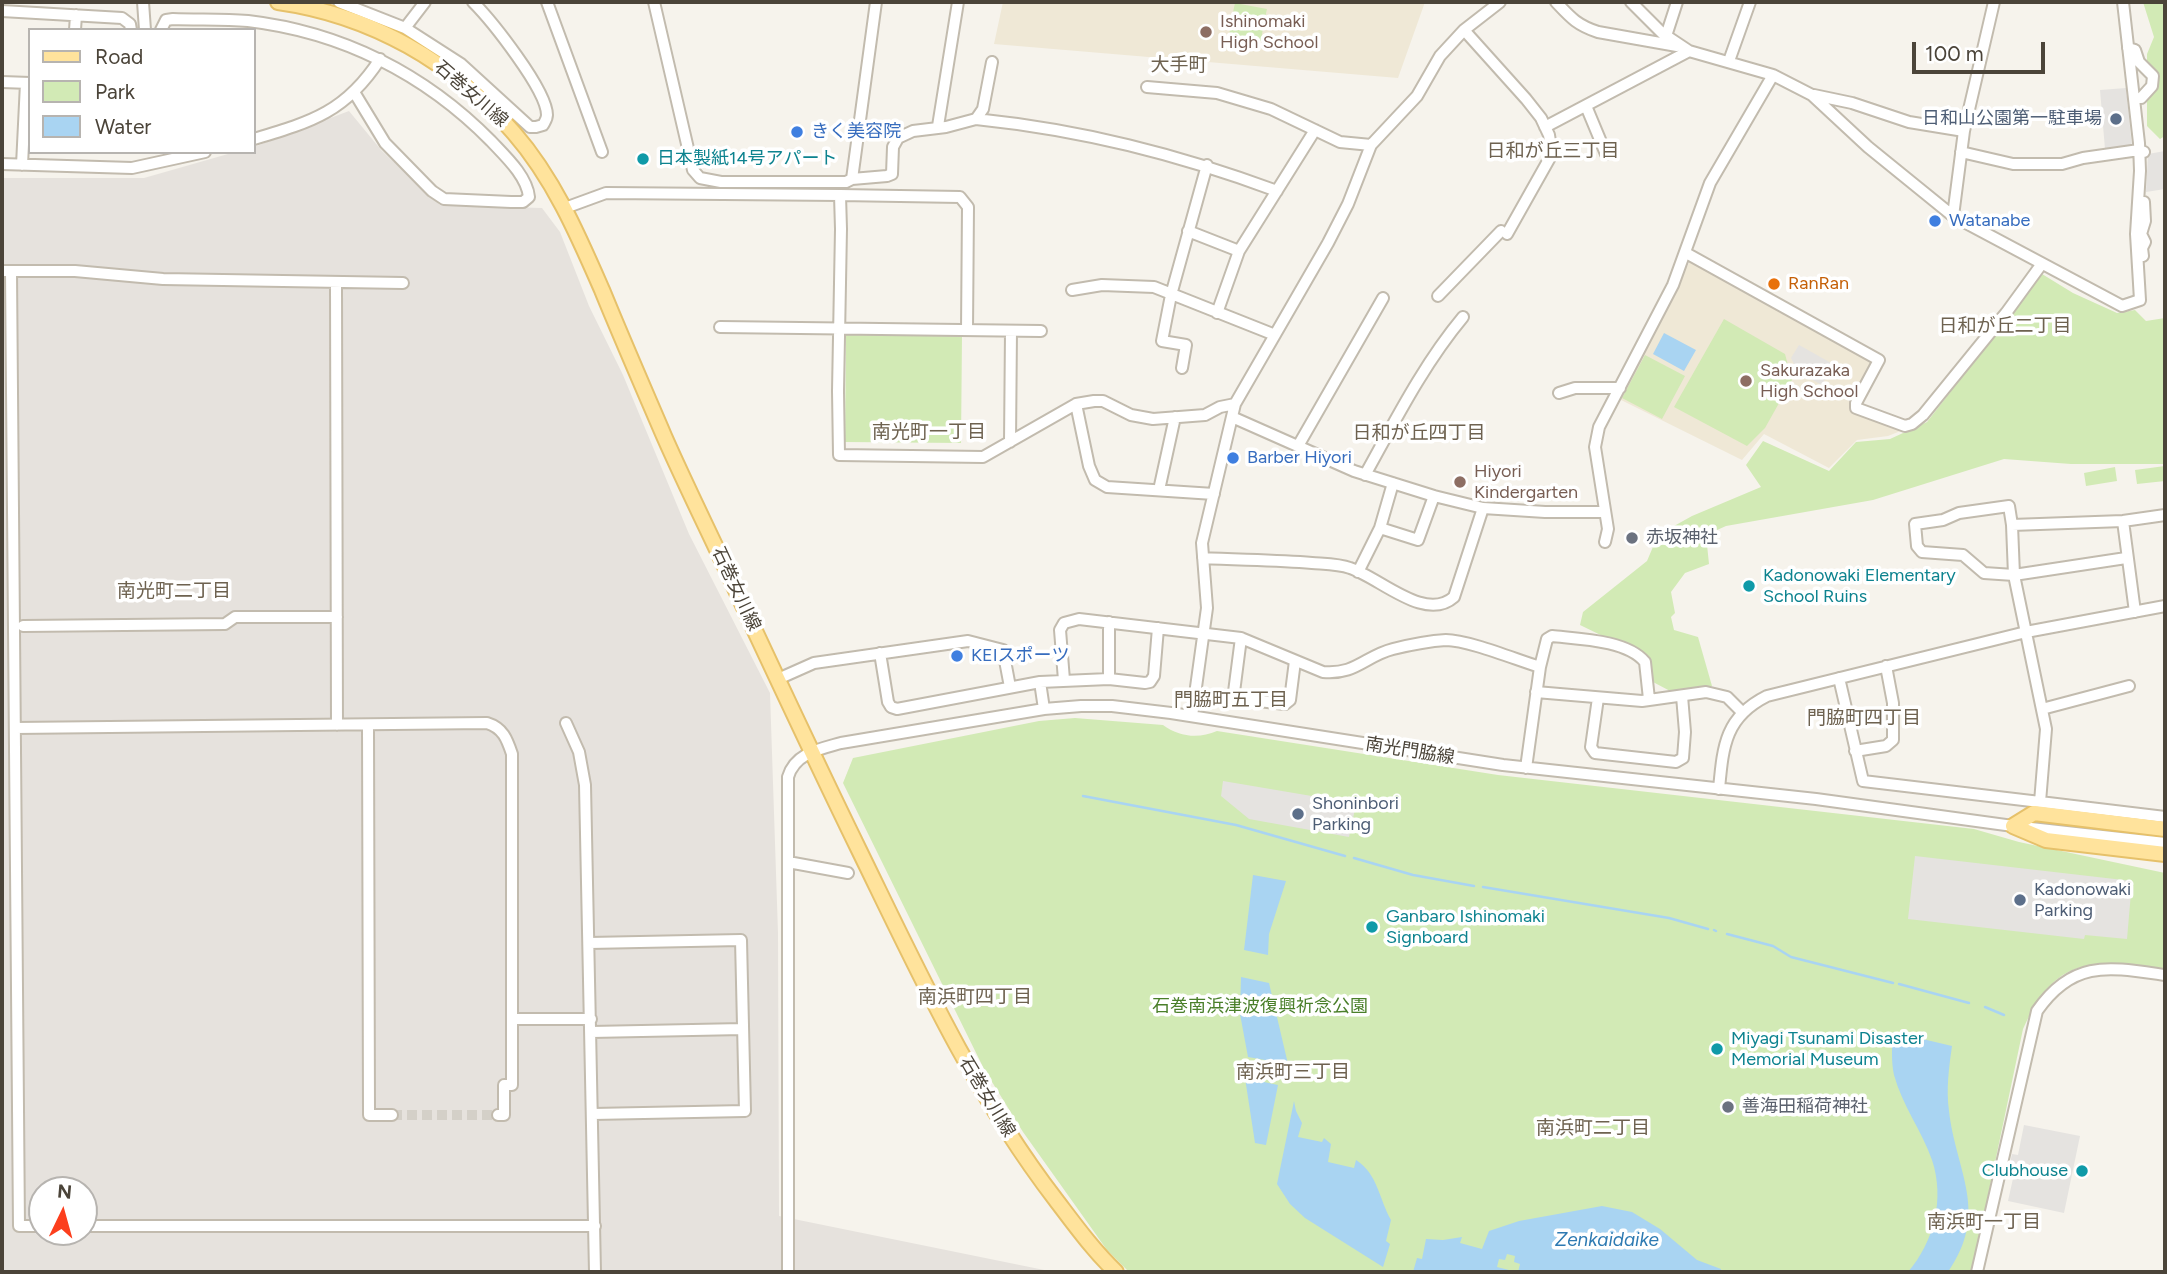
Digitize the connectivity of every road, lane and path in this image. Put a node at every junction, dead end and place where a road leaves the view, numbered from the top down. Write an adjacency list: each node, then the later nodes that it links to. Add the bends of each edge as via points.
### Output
1 (143, 2): 22 (street)
2 (278, 2): 62 (main road, 石巻女川線, via 339,15 436,62 470,88 517,136)
3 (339, 2): 24 (street)
4 (425, 2): 24 (street)
5 (473, 2): 24 (street, via 503,37 541,97 547,114 543,125 530,127 471,71)
6 (547, 2): 49 (street)
7 (654, 2): 59 (street, via 694,170)
8 (876, 2): 58 (street)
9 (958, 2): 42 (street)
10 (1500, 2): 25 (street)
11 (1556, 2): 28 (street, via 1586,28)
12 (1631, 2): 27 (street)
13 (1677, 2): 27 (street)
14 (1750, 2): 31 (street)
15 (1994, 2): 45 (street)
16 (2123, 2): 29 (street)
17 (2, 11): 18 (street)
18 (76, 15): 20 (street); 21 (street, via 122,18)
19 (232, 25): 23 (street, via 173,19 166,20); 30 (street, via 304,31)
20 (75, 28)
21 (131, 28)
22 (145, 28)
23 (162, 28)
24 (405, 28)
25 (1464, 30): 43 (street); 47 (street, via 1440,56 1417,96)
26 (2130, 31): 29 (street, via 2138,43)
27 (1666, 36): 28 (street)
28 (1686, 49): 31 (street); 40 (street)
29 (2132, 49): 39 (street); 39 (street, via 2153,76 2152,86)
30 (380, 59): 37 (street); 37 (street, via 472,122 513,165 529,197 523,202 444,199 379,136)
31 (1729, 61): 33 (street)
32 (992, 62): 41 (street, via 983,109)
33 (1773, 75): 38 (street); 66 (street, via 1710,183)
34 (2, 82): 35 (street)
35 (28, 83): 55 (street)
36 (1147, 87): 44 (street, via 1217,93 1271,109)
37 (354, 92): 46 (street, via 314,120)
38 (1812, 95): 45 (street, via 1909,122); 63 (street)
39 (2137, 97): 48 (street)
40 (1586, 106): 43 (street); 53 (street)
41 (976, 120): 42 (street); 57 (street, via 1041,126)
42 (938, 126): 58 (street, via 898,138 892,174)
43 (1545, 127): 74 (street, via 1552,154 1504,233)
44 (1315, 130): 47 (street, via 1340,142); 60 (street)
45 (1964, 131): 50 (street)
46 (256, 138)
47 (1371, 145): 83 (street, via 1348,204)
48 (2142, 151): 50 (street, via 2062,164 2013,164); 67 (street, via 2136,234 2140,300 2122,306); 69 (street)
49 (602, 152)
50 (1961, 152): 63 (street)
51 (151, 154): 56 (street)
52 (197, 154): 56 (street)
53 (1606, 154)
54 (2, 164): 55 (street)
55 (22, 165): 56 (street)
56 (151, 165)
57 (1207, 165): 60 (street); 64 (street)
58 (852, 178): 59 (street)
59 (720, 188): 61 (street); 62 (street, via 606,193)
60 (1277, 191): 65 (street)
61 (840, 195): 79 (street); 80 (street, via 960,197 968,207)
62 (565, 208): 123 (main road, 石巻女川線, via 665,439)
63 (1953, 216): 67 (street)
64 (1188, 231): 65 (street); 73 (street)
65 (1239, 251): 76 (street)
66 (1686, 253): 67 (street, via 1879,360 1856,408 1905,426 1923,415); 85 (street)
67 (2041, 265)
68 (6, 271): 70 (street); 140 (street)
69 (2145, 276)
70 (335, 282): 71 (street); 111 (street)
71 (403, 283)
72 (1072, 290): 73 (street, via 1102,285 1154,287)
73 (1171, 295): 76 (street); 84 (street, via 1162,341 1186,345)
74 (1438, 296)
75 (1383, 298): 92 (street)
76 (1217, 313): 83 (street)
77 (1462, 317): 93 (street, via 1422,373)
78 (720, 327): 79 (street)
79 (839, 328): 80 (street); 91 (street, via 839,455 983,457)
80 (967, 330): 81 (street)
81 (1011, 331): 82 (street); 91 (street)
82 (1041, 331)
83 (1275, 335): 88 (street)
84 (1182, 368)
85 (1620, 388): 86 (street, via 1575,388); 99 (street, via 1599,427 1595,447)
86 (1559, 393)
87 (1076, 404): 90 (street, via 1102,401 1131,415); 91 (street); 95 (street, via 1089,466 1098,484)
88 (1235, 404): 89 (street); 90 (street, via 1205,415)
89 (1232, 416): 92 (street); 96 (street)
90 (1175, 417): 95 (street)
91 (1010, 442)
92 (1298, 446): 93 (street)
93 (1365, 475): 94 (street)
94 (1393, 483): 97 (street); 103 (street)
95 (1158, 490): 96 (street)
96 (1214, 494): 105 (street)
97 (1434, 496): 98 (street); 103 (street, via 1418,540)
98 (1483, 508): 99 (street); 107 (street, via 1449,601 1431,606)
99 (1605, 512): 104 (street)
100 (2165, 515): 101 (street)
101 (2123, 521): 102 (street); 106 (street)
102 (2012, 525): 108 (street); 108 (street, via 2009,506 1914,524 1922,552 1963,555 1984,573)
103 (1380, 528): 107 (street)
104 (1605, 542)
105 (1203, 558): 107 (street, via 1298,562); 116 (street, via 1207,608)
106 (2126, 558): 108 (street); 110 (street)
107 (1358, 572)
108 (2014, 575): 115 (street)
109 (2165, 606): 110 (street)
110 (2135, 612): 115 (street)
111 (337, 617): 113 (street, via 235,617 225,624); 138 (street)
112 (1109, 622): 114 (street); 124 (street, via 1079,619 1065,623 1060,630); 125 (street)
113 (23, 626)
114 (1158, 628): 116 (street); 125 (street, via 1150,682)
115 (2026, 632): 121 (street); 134 (street)
116 (1202, 634): 117 (street); 136 (street)
117 (1241, 638): 119 (street); 119 (street, via 1234,692 1241,699 1285,704 1290,700)
118 (880, 653): 123 (street, via 814,663); 128 (street, via 968,640 1003,650); 128 (street, via 888,702 897,709)
119 (1295, 661): 120 (street, via 1336,673 1393,649 1447,640)
120 (1539, 667): 129 (street); 132 (street, via 1552,636 1611,644 1645,662)
121 (1886, 667): 122 (street); 142 (street, via 1893,703 1893,740 1886,746)
122 (1839, 678): 135 (street, via 1767,696); 142 (street)
123 (778, 679): 141 (main road, 石巻女川線)
124 (1064, 680): 125 (street); 126 (street)
125 (1108, 680)
126 (1040, 682): 128 (street); 133 (street)
127 (2130, 686): 134 (street)
128 (1010, 687)
129 (1536, 692): 131 (street); 143 (street)
130 (1682, 696): 131 (street, via 1683,758 1676,762 1595,752 1591,747); 132 (street); 135 (street, via 1719,693)
131 (1598, 698): 132 (street)
132 (1649, 699)
133 (1044, 709): 136 (street, 南光門脇線, via 1112,706); 141 (street, 南光門脇線)
134 (2042, 709): 145 (street, via 2046,736)
135 (1742, 712): 144 (street, via 1727,736)
136 (1192, 716): 143 (street, 南光門脇線)
137 (566, 723): 153 (street, via 579,752 585,785)
138 (337, 725): 139 (street); 140 (street)
139 (368, 725): 155 (street, via 487,723 498,726 506,736 512,754); 160 (street, via 369,1115)
140 (15, 728): 162 (street, via 19,1226)
141 (811, 751): 151 (street, via 794,762 788,777); 167 (main road, 石巻女川線, via 979,1087 1032,1169)
142 (1855, 751): 145 (street, via 1863,781)
143 (1526, 768): 144 (street, 南光門脇線)
144 (1718, 789): 147 (street, 南光門脇線)
145 (2039, 802): 146 (street)
146 (2165, 817)
147 (2012, 826): 148 (main road, via 2034,813); 149 (street, 南光門脇線); 150 (main road, via 2046,840)
148 (2165, 829)
149 (2165, 843)
150 (2165, 855)
151 (788, 862): 152 (street); 166 (street)
152 (848, 873)
153 (589, 943): 156 (street); 157 (street, via 741,940)
154 (2165, 975): 168 (street, via 2116,969 2084,972 2057,986 2037,1011)
155 (512, 1019): 156 (street); 161 (street, via 512,1085 504,1085 504,1115)
156 (591, 1019): 158 (street)
157 (743, 1029): 158 (street); 159 (street, via 745,1111)
158 (591, 1032): 159 (street)
159 (593, 1114): 164 (street)
160 (393, 1115)
161 (498, 1115)
162 (28, 1226)
163 (98, 1226): 164 (street)
164 (595, 1226): 165 (street)
165 (595, 1272)
166 (788, 1272)
167 (1116, 1272)
168 (1976, 1272)

